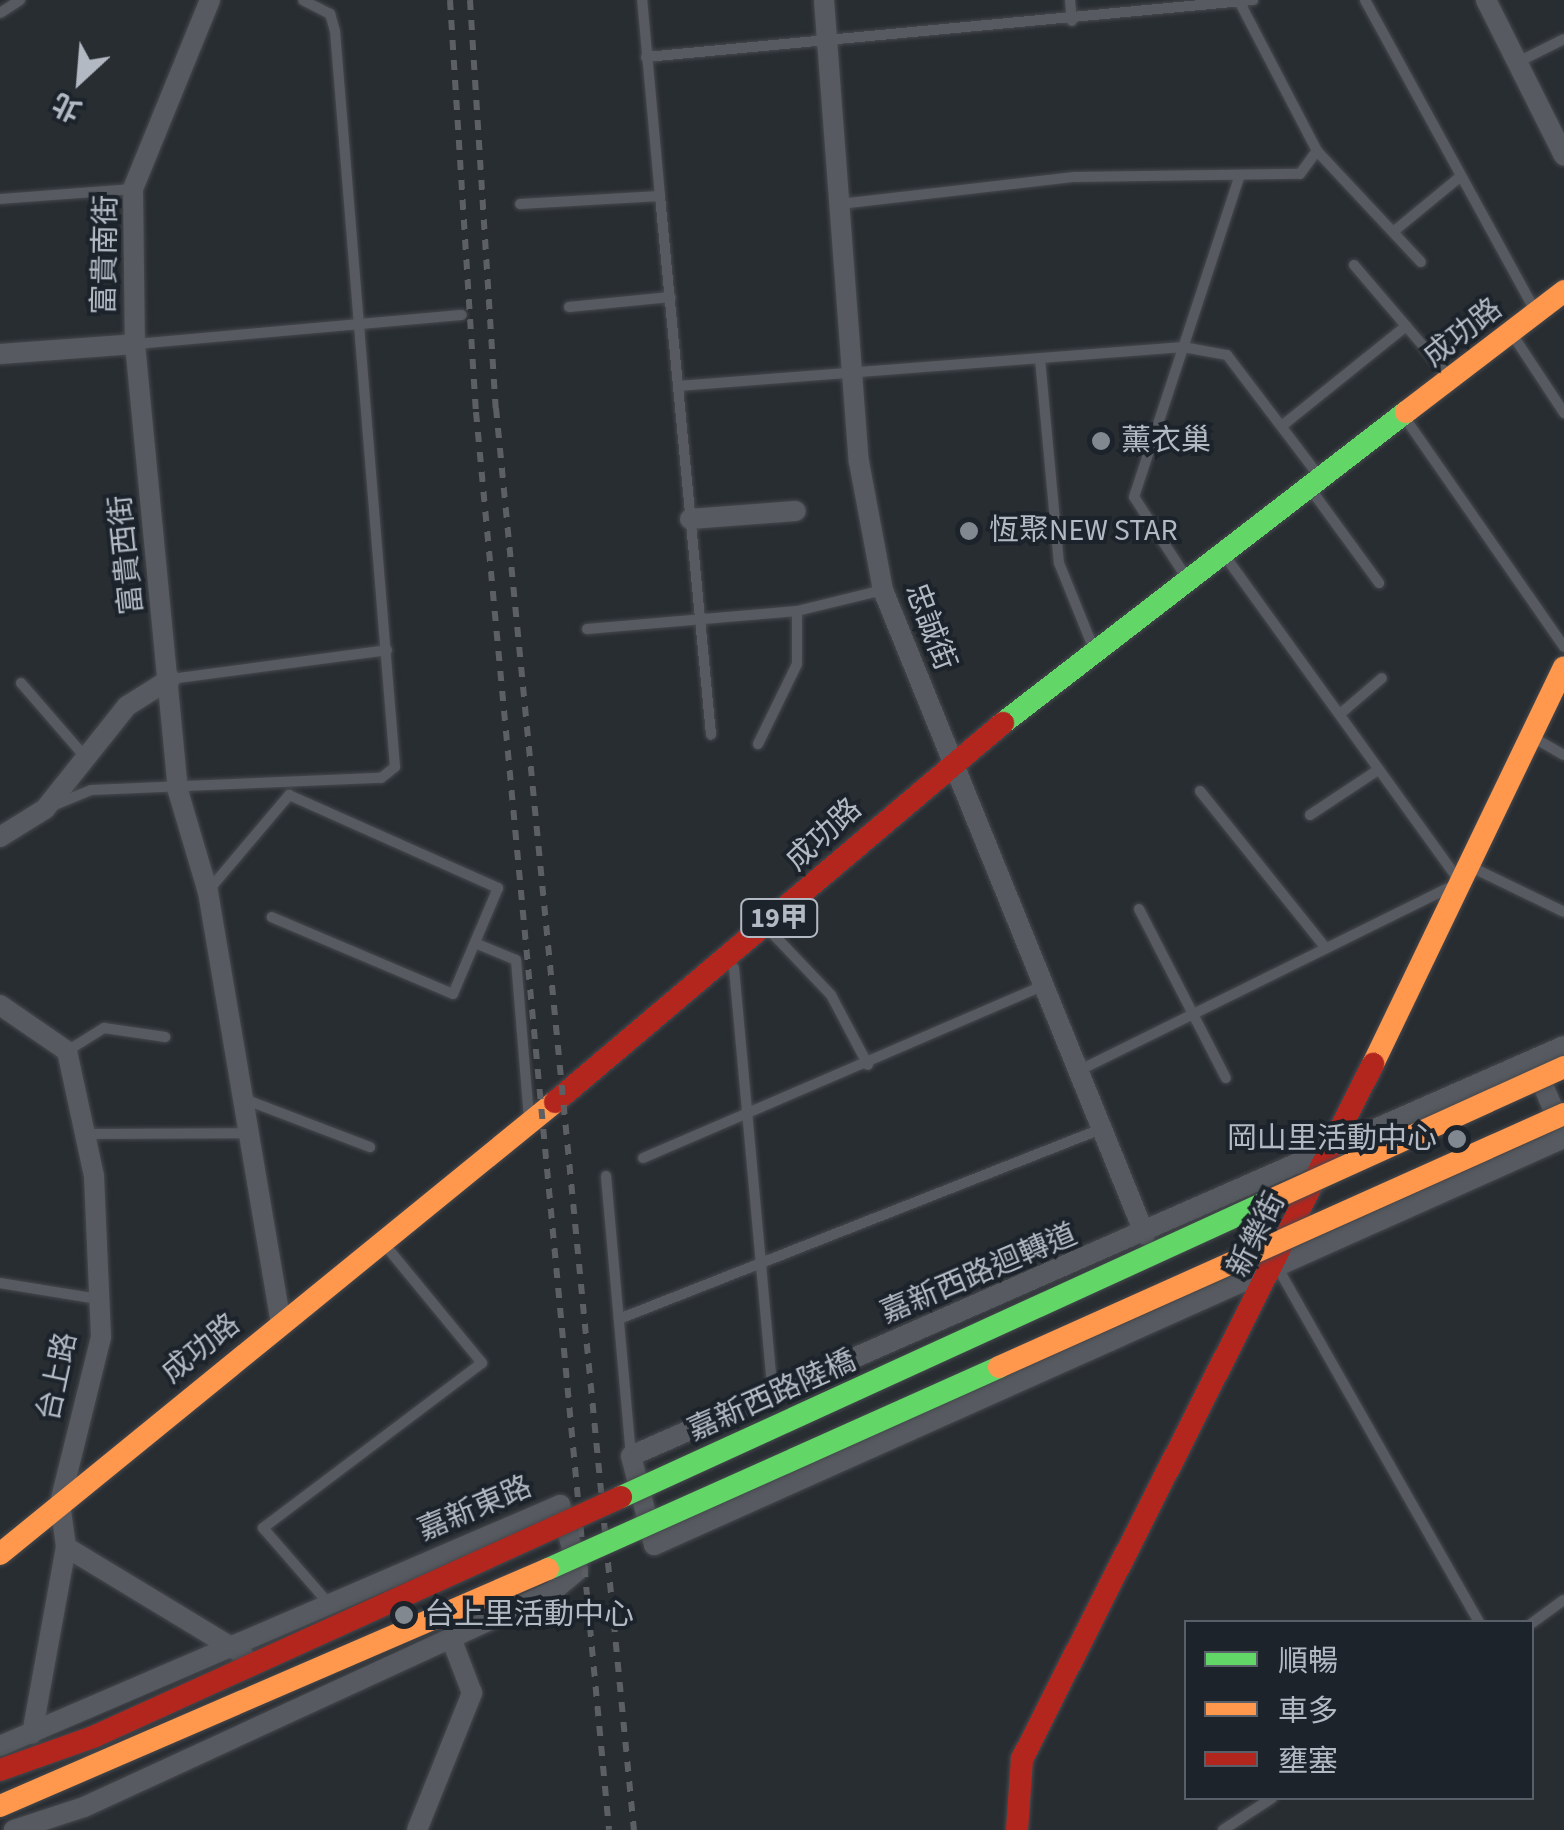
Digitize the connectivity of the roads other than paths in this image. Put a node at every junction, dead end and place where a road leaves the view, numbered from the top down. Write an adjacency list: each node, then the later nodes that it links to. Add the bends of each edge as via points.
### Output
1 (20, 0): 11 (lane)
2 (210, 0): 21 (street, 富貴南街)
3 (303, 0): 34 (lane, via 330,14 335,31)
4 (642, 0): 15 (lane)
5 (824, 0): 14 (street, 忠誠街)
6 (1070, 0): 12 (lane)
7 (1253, 0): 10 (lane)
8 (1364, 0): 20 (lane)
9 (1486, 0): 16 (street)
10 (1240, 3): 12 (lane); 17 (lane)
11 (0, 13)
12 (1072, 21): 14 (lane)
13 (1564, 39): 16 (lane)
14 (828, 43): 15 (lane); 25 (street, 忠誠街)
15 (646, 58): 22 (lane)
16 (1517, 63): 18 (street)
17 (1318, 152): 19 (lane, via 1300,174); 26 (lane)
18 (1564, 156)
19 (1240, 175): 25 (lane, via 1074,177); 38 (lane)
20 (1461, 176): 26 (lane); 33 (lane)
21 (133, 189): 23 (lane); 37 (street, 富貴南街)
22 (660, 196): 24 (lane); 30 (lane)
23 (0, 199)
24 (520, 204)
25 (840, 204): 41 (street, 忠誠街)
26 (1393, 232): 27 (lane)
27 (1421, 262)
28 (1354, 265): 35 (lane)
29 (1564, 291): 33 (street, 成功路 / 19甲)
30 (671, 296): 31 (lane); 43 (lane)
31 (569, 306)
32 (462, 314): 34 (lane)
33 (1537, 314): 36 (street, 成功路 / 19甲)
34 (358, 324): 37 (lane); 58 (lane)
35 (1406, 326): 42 (lane); 46 (lane)
36 (1512, 334): 42 (street, 成功路 / 19甲); 44 (lane)
37 (135, 344): 39 (street); 62 (street, 富貴西街)
38 (1183, 347): 40 (lane); 46 (lane, via 1228,355); 51 (lane, via 1134,497)
39 (0, 354)
40 (1040, 359): 41 (lane); 59 (lane, via 1059,563)
41 (852, 376): 43 (lane); 53 (street, 忠誠街)
42 (1452, 380): 45 (street, 成功路 / 19甲)
43 (678, 386): 49 (lane)
44 (1564, 412)
45 (1404, 416): 47 (street, 成功路 / 19甲); 57 (lane)
46 (1283, 425): 47 (lane)
47 (1317, 485): 50 (street, 成功路 / 19甲); 52 (lane)
48 (796, 511): 49 (street)
49 (690, 518): 55 (lane)
50 (1224, 556): 51 (street, 成功路 / 19甲); 64 (lane)
51 (1190, 582): 59 (street, 成功路 / 19甲)
52 (1379, 583)
53 (882, 590): 54 (lane); 70 (street, 忠誠街)
54 (796, 611): 55 (lane); 67 (lane, via 798,664)
55 (700, 621): 56 (lane); 65 (lane)
56 (586, 629)
57 (1564, 647)
58 (387, 650): 62 (lane); 72 (lane, via 398,754 381,778)
59 (1096, 653): 70 (street, 成功路 / 19甲)
60 (1564, 668): 66 (street, 新樂街)
61 (1382, 678): 64 (lane)
62 (170, 680): 69 (street, via 127,706); 72 (street, 富貴西街)
63 (21, 683): 69 (lane)
64 (1340, 714): 71 (lane)
65 (711, 735)
66 (1531, 736): 68 (lane); 77 (street, 新樂街)
67 (758, 744)
68 (1564, 755)
69 (85, 758): 74 (street)
70 (950, 763): 82 (street, 成功路 / 19甲); 86 (street, 忠誠街)
71 (1378, 770): 75 (lane); 77 (lane)
72 (178, 791): 74 (lane, via 90,790); 78 (street, 富貴西街)
73 (1200, 791): 84 (lane)
74 (45, 809): 76 (street)
75 (1310, 815)
76 (0, 836)
77 (1464, 874): 80 (lane); 84 (lane); 106 (street, 新樂街)
78 (208, 892): 83 (lane, via 290,796 494,880); 97 (street, 富貴西街)
79 (1139, 910): 88 (lane)
80 (1564, 912)
81 (272, 916): 83 (lane, via 446,993)
82 (768, 929): 85 (street, 成功路 / 19甲); 93 (lane, via 831,995)
83 (475, 943): 100 (lane, via 516,960)
84 (1326, 948): 88 (lane)
85 (733, 957): 98 (lane); 100 (street, 成功路 / 19甲)
86 (1041, 987): 93 (lane); 95 (street, 忠誠街)
87 (0, 1005): 91 (street)
88 (1193, 1014): 95 (lane); 96 (lane)
89 (166, 1037): 91 (lane, via 104,1028)
90 (1564, 1046): 92 (street, 嘉新西路迴轉道)
91 (67, 1051): 103 (street, 台上路)
92 (1532, 1060): 104 (street); 106 (street, 嘉新西路迴轉道)
93 (868, 1065): 98 (lane)
94 (1564, 1068): 131 (street, 嘉新西路陸橋, bridge, via 92,1737)
95 (1077, 1072): 101 (street, 忠誠街)
96 (1226, 1078)
97 (243, 1099): 102 (street, 富貴西街); 105 (lane)
98 (748, 1113): 107 (lane); 111 (lane)
99 (1564, 1114): 133 (street, 嘉新西路陸橋, bridge, via 56,1789)
100 (530, 1123): 110 (street, 成功路 / 19甲)
101 (1102, 1129): 109 (street, 忠誠街); 111 (lane)
102 (249, 1133): 103 (lane); 116 (street, 富貴西街)
103 (83, 1134): 114 (street, 台上路, via 94,1176)
104 (1564, 1136): 112 (street)
105 (370, 1147)
106 (1334, 1148): 109 (street, 嘉新西路迴轉道); 112 (street, 新樂街)
107 (642, 1158)
108 (606, 1176): 115 (lane)
109 (1146, 1235): 117 (street, 嘉新西路迴轉道)
110 (382, 1240): 116 (street, 成功路 / 19甲); 123 (lane, via 482,1363 263,1528)
111 (760, 1259): 115 (lane); 117 (lane)
112 (1276, 1265): 118 (street, via 654,1545); 124 (lane); 136 (street, 新樂街, via 1022,1759)
113 (0, 1283): 114 (lane)
114 (99, 1299): 119 (street, 台上路, via 100,1336)
115 (619, 1318): 118 (lane)
116 (281, 1323): 119 (street, 成功路 / 19甲)
117 (773, 1395): 118 (street, 嘉新西路迴轉道)
118 (631, 1456)
119 (60, 1504): 120 (street, 成功路 / 19甲); 121 (street, 台上路)
120 (5, 1544)
121 (66, 1546): 127 (street); 129 (street, 台上路)
122 (1564, 1600): 125 (lane)
123 (331, 1606): 126 (street, 嘉新東路, via 560,1504 578,1570 553,1591); 127 (street, 嘉新東路)
124 (1478, 1620)
125 (1534, 1621)
126 (452, 1638): 128 (street, 嘉新東路); 135 (street, via 472,1693)
127 (240, 1648): 128 (street); 129 (street, 嘉新東路)
128 (273, 1720): 134 (street, 嘉新東路)
129 (32, 1734): 130 (street, 嘉新東路)
130 (0, 1746)
131 (0, 1770)
132 (1269, 1800): 137 (lane)
133 (0, 1806)
134 (18, 1830)
135 (417, 1830)
136 (1017, 1830)
137 (1224, 1830)

